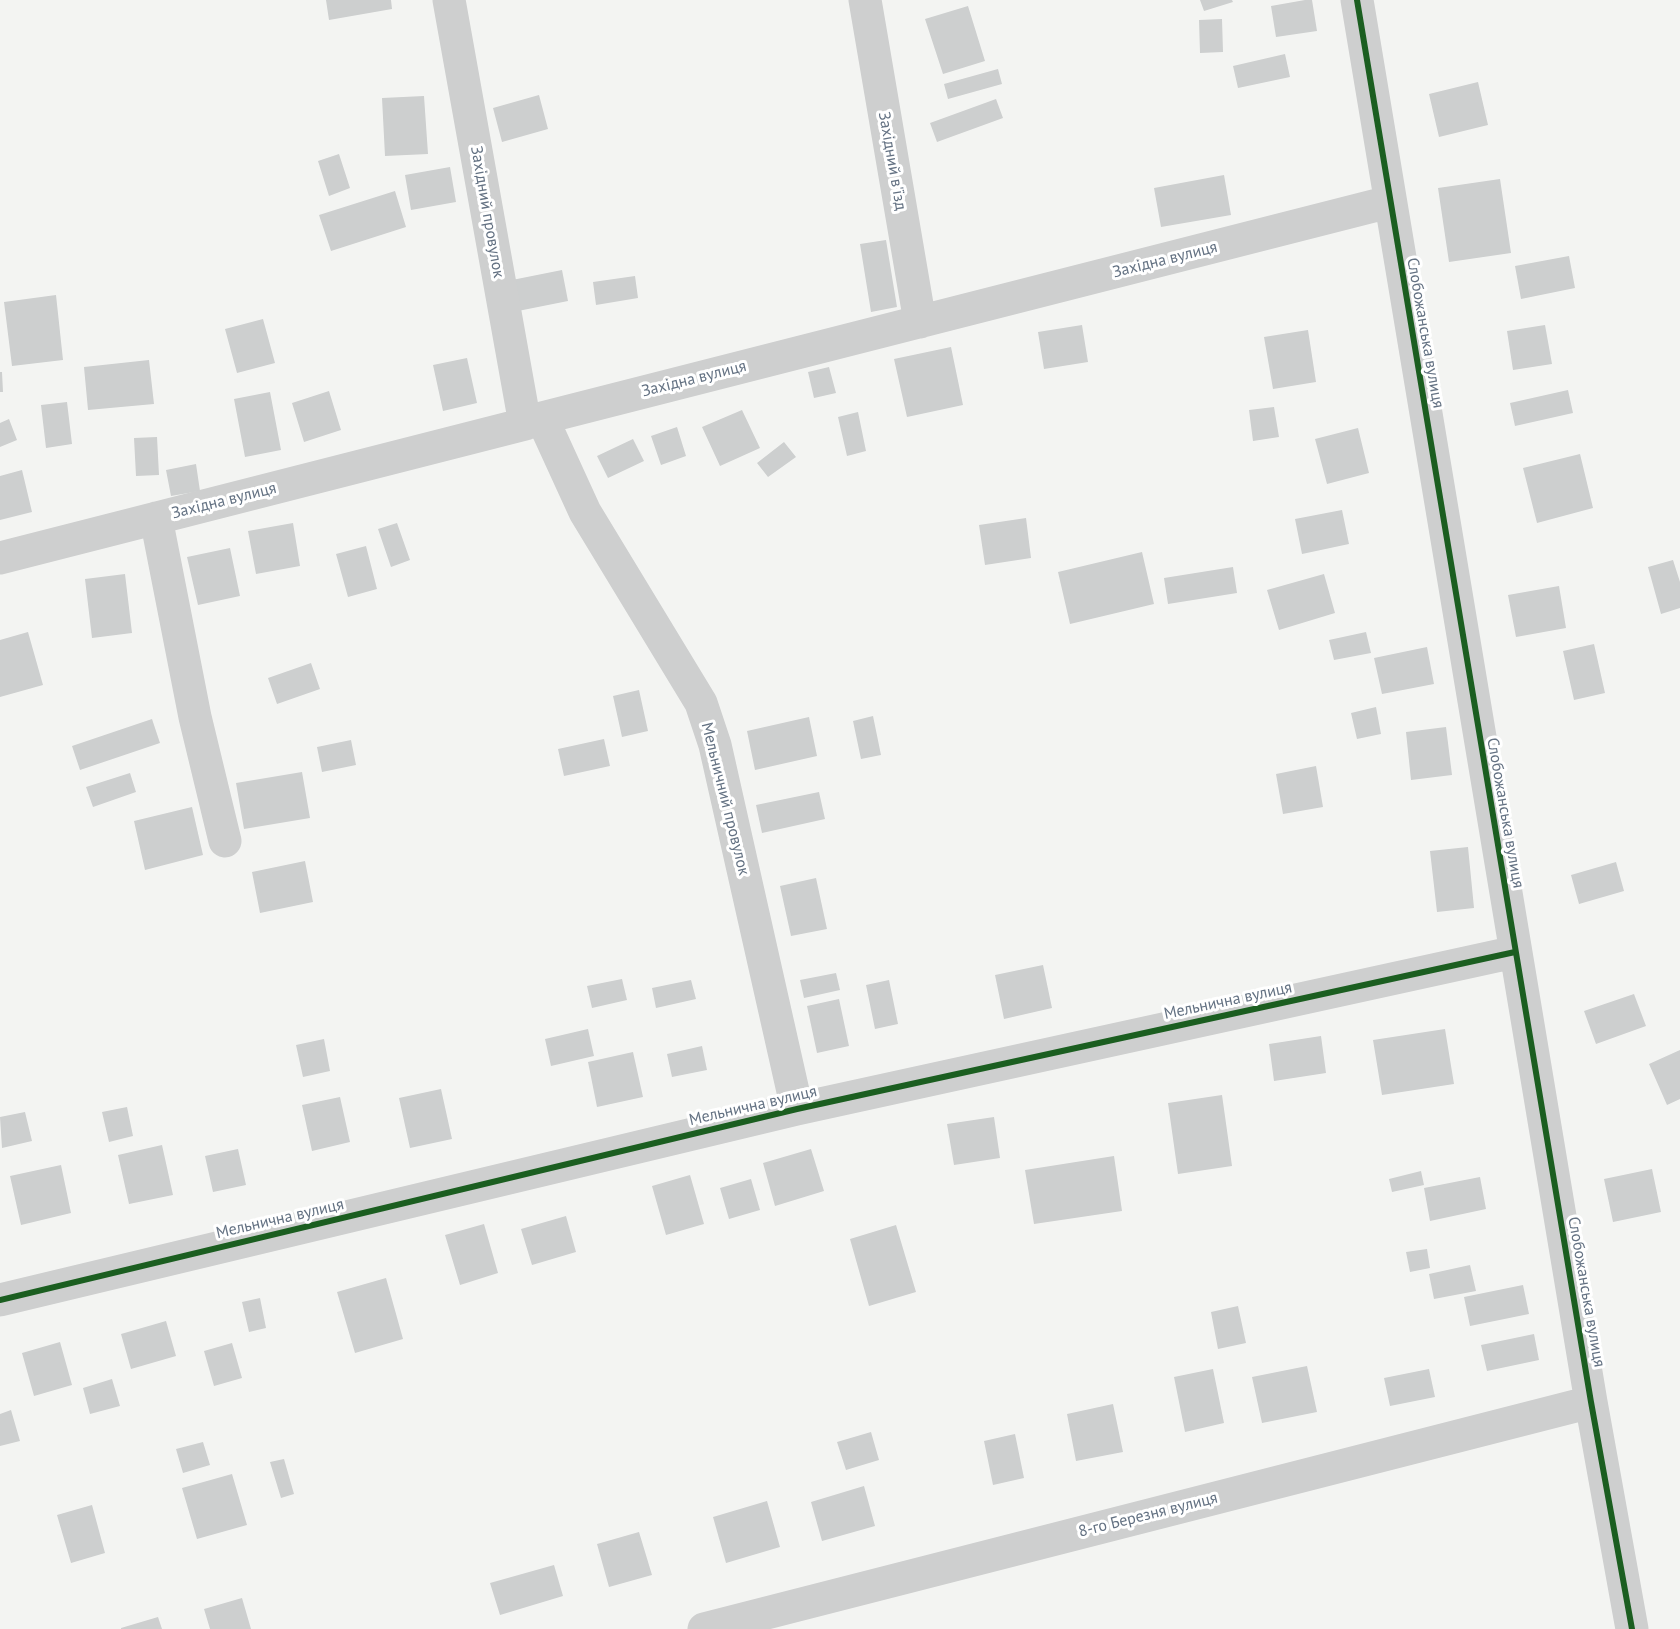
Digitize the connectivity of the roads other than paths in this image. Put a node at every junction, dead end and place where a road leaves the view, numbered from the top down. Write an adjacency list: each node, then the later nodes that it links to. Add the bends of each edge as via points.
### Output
1 (449, 0): 6 (street, Західний провулок)
2 (865, 0): 5 (street, Західний в'їзд)
3 (1357, 0): 4 (street, Слобожанська вулиця)
4 (1389, 202): 5 (street, Західна вулиця); 10 (street, Слобожанська вулиця)
5 (920, 322): 6 (street, Західна вулиця)
6 (533, 421): 7 (street, Західна вулиця); 11 (street, Мельничний провулок, via 701,703 717,757)
7 (156, 518): 8 (street, Західна вулиця); 9 (street, via 195,717)
8 (0, 558)
9 (225, 841)
10 (1515, 952): 11 (street, Мельнична вулиця); 13 (street, Слобожанська вулиця)
11 (797, 1109): 12 (street, Мельнична вулиця)
12 (0, 1300)
13 (1591, 1402): 14 (street, 8-го Березня вулиця); 15 (street, Слобожанська вулиця)
14 (704, 1629)
15 (1632, 1629)

